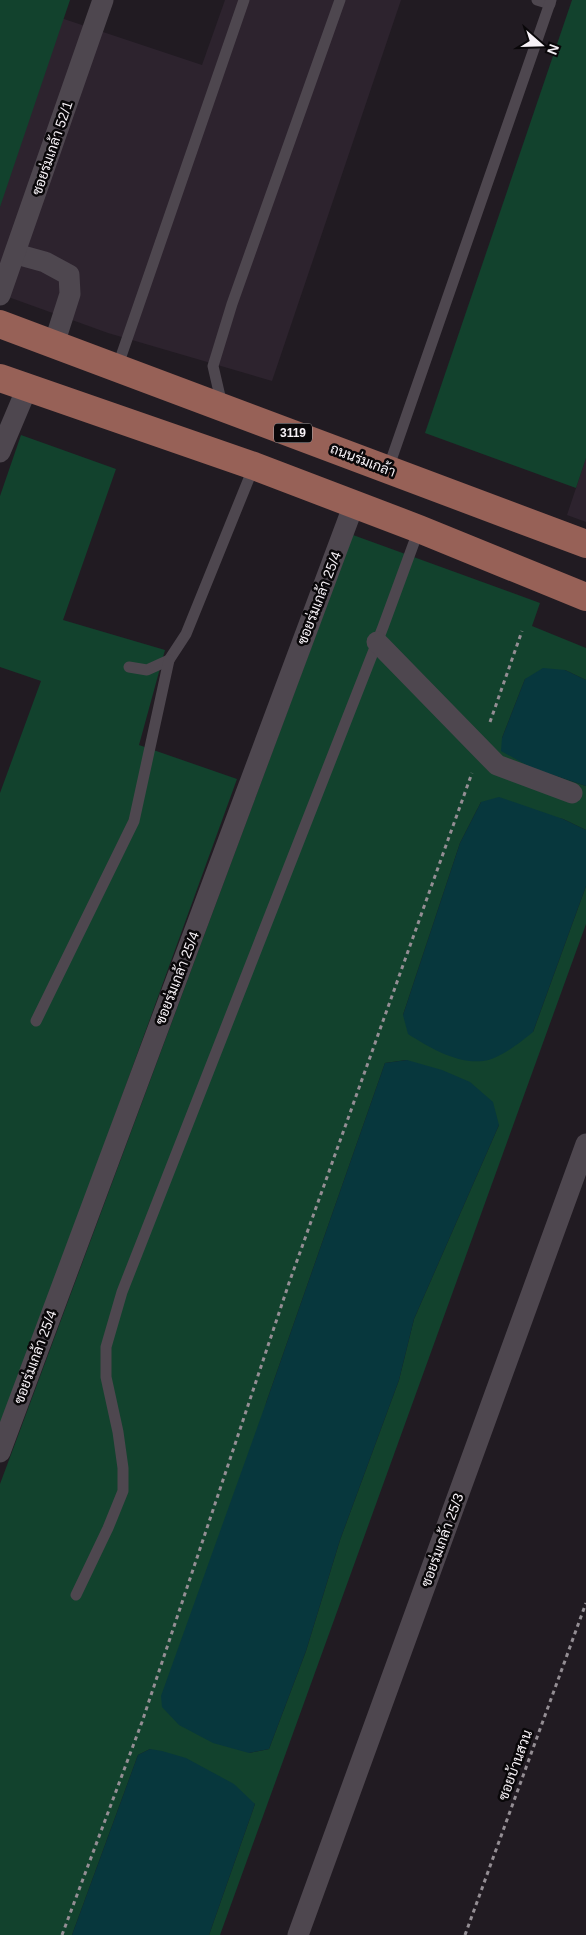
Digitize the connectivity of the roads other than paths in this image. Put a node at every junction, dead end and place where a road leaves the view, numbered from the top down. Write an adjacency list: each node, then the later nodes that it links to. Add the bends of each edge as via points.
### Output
1 (103, 0): 6 (street, ซอยร่มเกล้า 52/1)
2 (244, 0): 10 (lane)
3 (340, 0): 13 (lane, via 213,366)
4 (537, 0): 5 (lane)
5 (551, 2): 16 (lane)
6 (16, 254): 7 (street, ซอยร่มเกล้า 52/1); 9 (street, via 45,262 68,275 70,294)
7 (0, 295)
8 (0, 324): 9 (main road, ถนนร่มเกล้า / 3119)
9 (54, 344): 10 (main road, ถนนร่มเกล้า / 3119)
10 (117, 368): 13 (main road, ถนนร่มเกล้า / 3119)
11 (0, 378): 12 (main road)
12 (27, 388): 14 (street); 15 (main road)
13 (223, 406): 16 (main road, ถนนร่มเกล้า / 3119)
14 (0, 452)
15 (254, 466): 17 (main road); 22 (lane, via 186,634)
16 (388, 469): 19 (main road, ถนนร่มเกล้า / 3119)
17 (354, 504): 18 (main road); 27 (street, ซอยร่มเกล้า 25/4)
18 (419, 529): 20 (main road); 21 (lane)
19 (586, 544)
20 (586, 597)
21 (377, 642): 24 (street, via 497,765); 28 (lane, via 122,1292 106,1347 106,1377 118,1432 123,1491)
22 (169, 660): 23 (lane, via 147,670); 25 (lane, via 134,821)
23 (129, 667)
24 (572, 793)
25 (36, 1021)
26 (586, 1144): 29 (street, ซอยร่มเกล้า 25/3)
27 (0, 1452)
28 (76, 1595)
29 (298, 1935)

